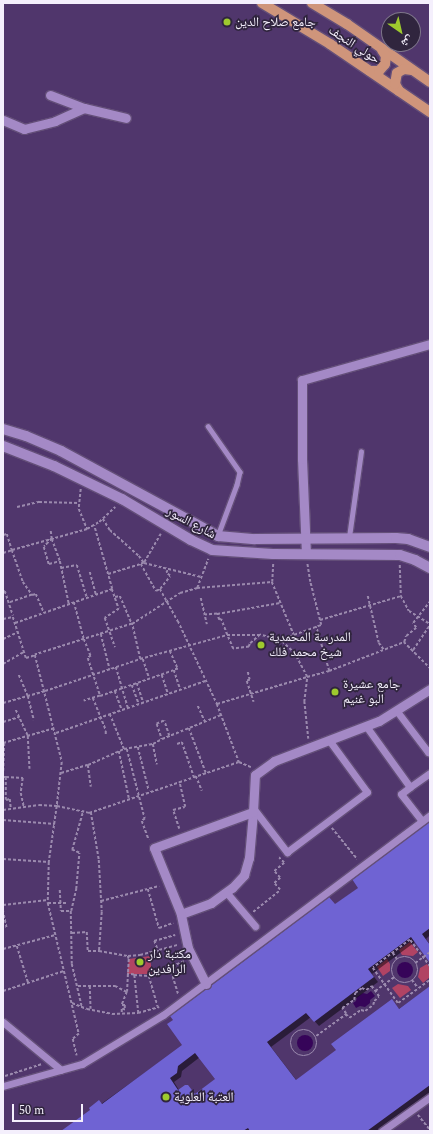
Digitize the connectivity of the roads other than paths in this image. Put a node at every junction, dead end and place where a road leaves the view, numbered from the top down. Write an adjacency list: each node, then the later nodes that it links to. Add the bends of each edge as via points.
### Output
1 (262, 3): 7 (main road, حولي النجف)
2 (312, 3): 3 (main road, via 347,24)
3 (381, 49)
4 (383, 52): 7 (main road, via 386,56 385,64 379,70)
5 (385, 52): 6 (main road)
6 (412, 70): 8 (main road); 9 (main road, via 404,69 397,73 395,84)
7 (370, 71): 9 (main road, حولي النجف)
8 (430, 82)
9 (399, 91): 12 (main road, حولي النجف)
10 (50, 95): 11 (street)
11 (84, 108): 13 (street); 14 (street, via 55,121 24,130)
12 (430, 112)
13 (126, 118)
14 (3, 120)
15 (430, 344): 22 (street, via 302,380)
16 (208, 426): 20 (lane, via 240,472 238,485)
17 (3, 429): 20 (main road, شارع السور, via 61,451)
18 (3, 446): 24 (main road, شارع السور, via 37,458 122,499 212,550)
19 (360, 452): 21 (lane)
20 (218, 536): 22 (main road, شارع السور, via 255,539)
21 (349, 537): 22 (main road, شارع السور); 23 (main road, شارع السور, via 408,539)
22 (306, 538): 24 (street)
23 (430, 547)
24 (306, 554): 25 (main road, شارع السور, via 400,555)
25 (430, 568)
26 (430, 689): 27 (street)
27 (396, 710): 28 (street); 30 (street)
28 (366, 726): 29 (street); 32 (street)
29 (329, 740): 33 (street, via 274,761 255,774); 33 (street, via 367,792 287,852)
30 (429, 753)
31 (430, 773): 32 (street)
32 (410, 787): 35 (street, via 401,794)
33 (253, 810): 36 (street, via 248,866 241,880); 37 (street, via 154,848)
34 (430, 815): 35 (street)
35 (422, 821): 39 (street)
36 (226, 892): 37 (street, via 211,903); 38 (street)
37 (182, 917): 39 (street, via 192,957)
38 (255, 926)
39 (206, 984): 41 (street, via 163,1015 79,1065)
40 (3, 1022): 41 (street)
41 (61, 1070): 42 (street)
42 (3, 1086)
43 (430, 1097): 44 (street)
44 (382, 1131)

